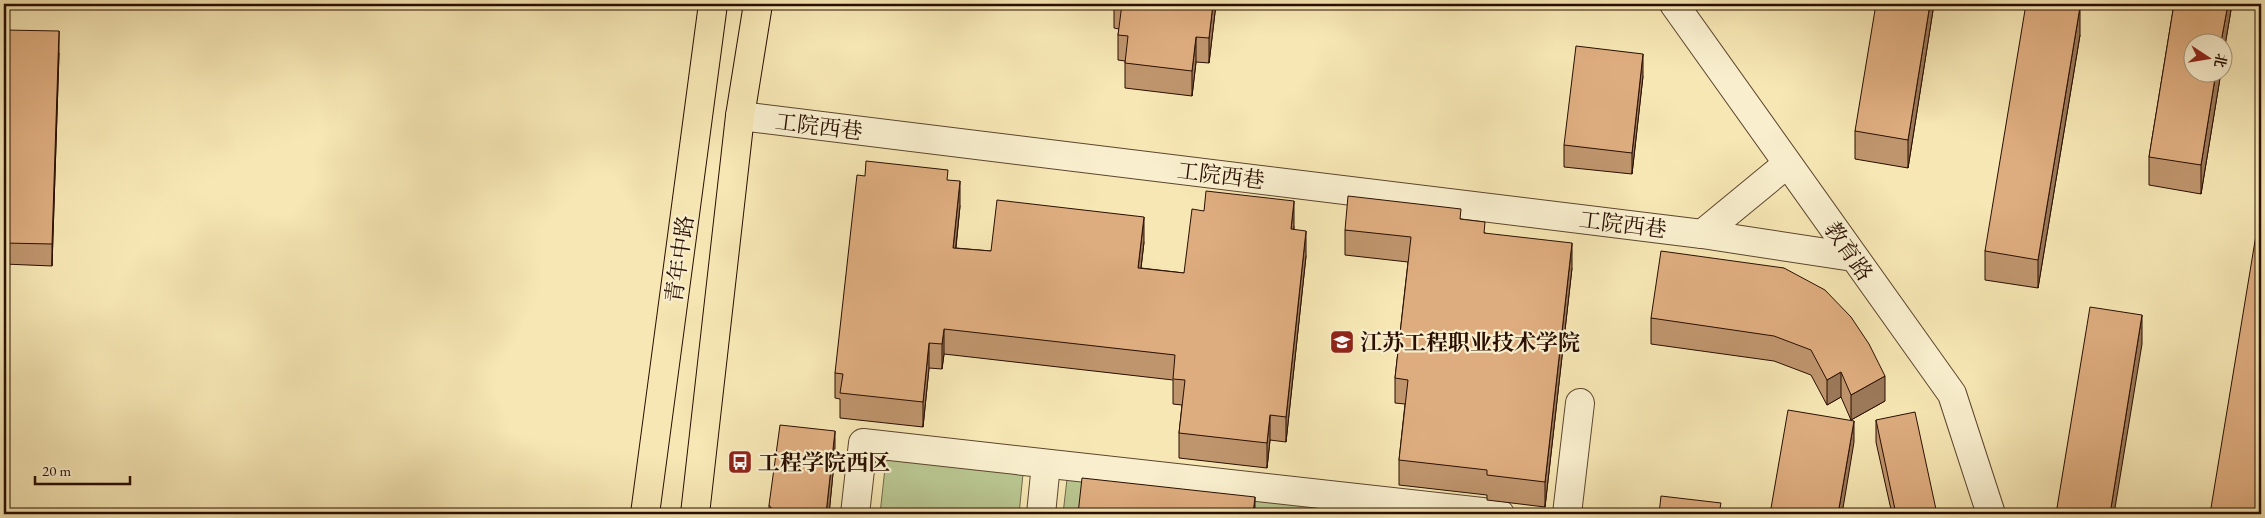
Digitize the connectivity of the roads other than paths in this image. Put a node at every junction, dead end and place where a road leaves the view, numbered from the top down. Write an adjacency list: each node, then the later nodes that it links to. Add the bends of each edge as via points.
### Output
1 (713, 4): 10 (main road, 青年中路)
2 (758, 4): 4 (main road, 青年中路)
3 (1674, 4): 5 (street, 教育路)
4 (740, 116): 6 (street, 工院西巷); 11 (main road, 青年中路)
5 (1786, 164): 6 (street); 7 (street, 教育路)
6 (1702, 234): 7 (street, 工院西巷)
7 (1853, 257): 16 (street, 教育路, via 1952,394)
8 (1580, 403): 15 (street)
9 (1046, 464): 12 (street, via 863,444); 13 (street); 14 (street)
10 (645, 514)
11 (695, 514)
12 (855, 514)
13 (1041, 514)
14 (1500, 514)
15 (1567, 514)
16 (1991, 514)

